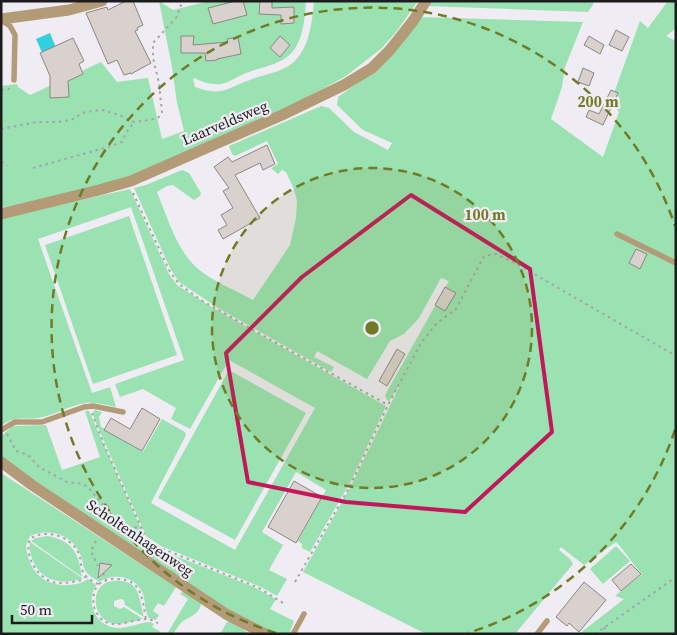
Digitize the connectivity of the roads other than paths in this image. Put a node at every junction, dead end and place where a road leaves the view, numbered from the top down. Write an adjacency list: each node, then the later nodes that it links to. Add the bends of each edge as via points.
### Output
1 (102, 1): 3 (street, via 70,10)
2 (426, 1): 5 (street, Laarveldsweg, via 390,50 372,68 282,115 128,181)
3 (1, 20): 4 (lane, via 15,35)
4 (14, 80)
5 (1, 214)
6 (617, 234): 7 (lane)
7 (676, 263)
8 (123, 412): 9 (lane, via 90,406 42,422 15,422)
9 (2, 429)
10 (1, 462): 13 (street, Scholtenhagenweg, via 226,614)
11 (304, 614): 14 (lane)
12 (547, 621): 15 (lane)
13 (265, 634)
14 (293, 634)
15 (537, 634)

